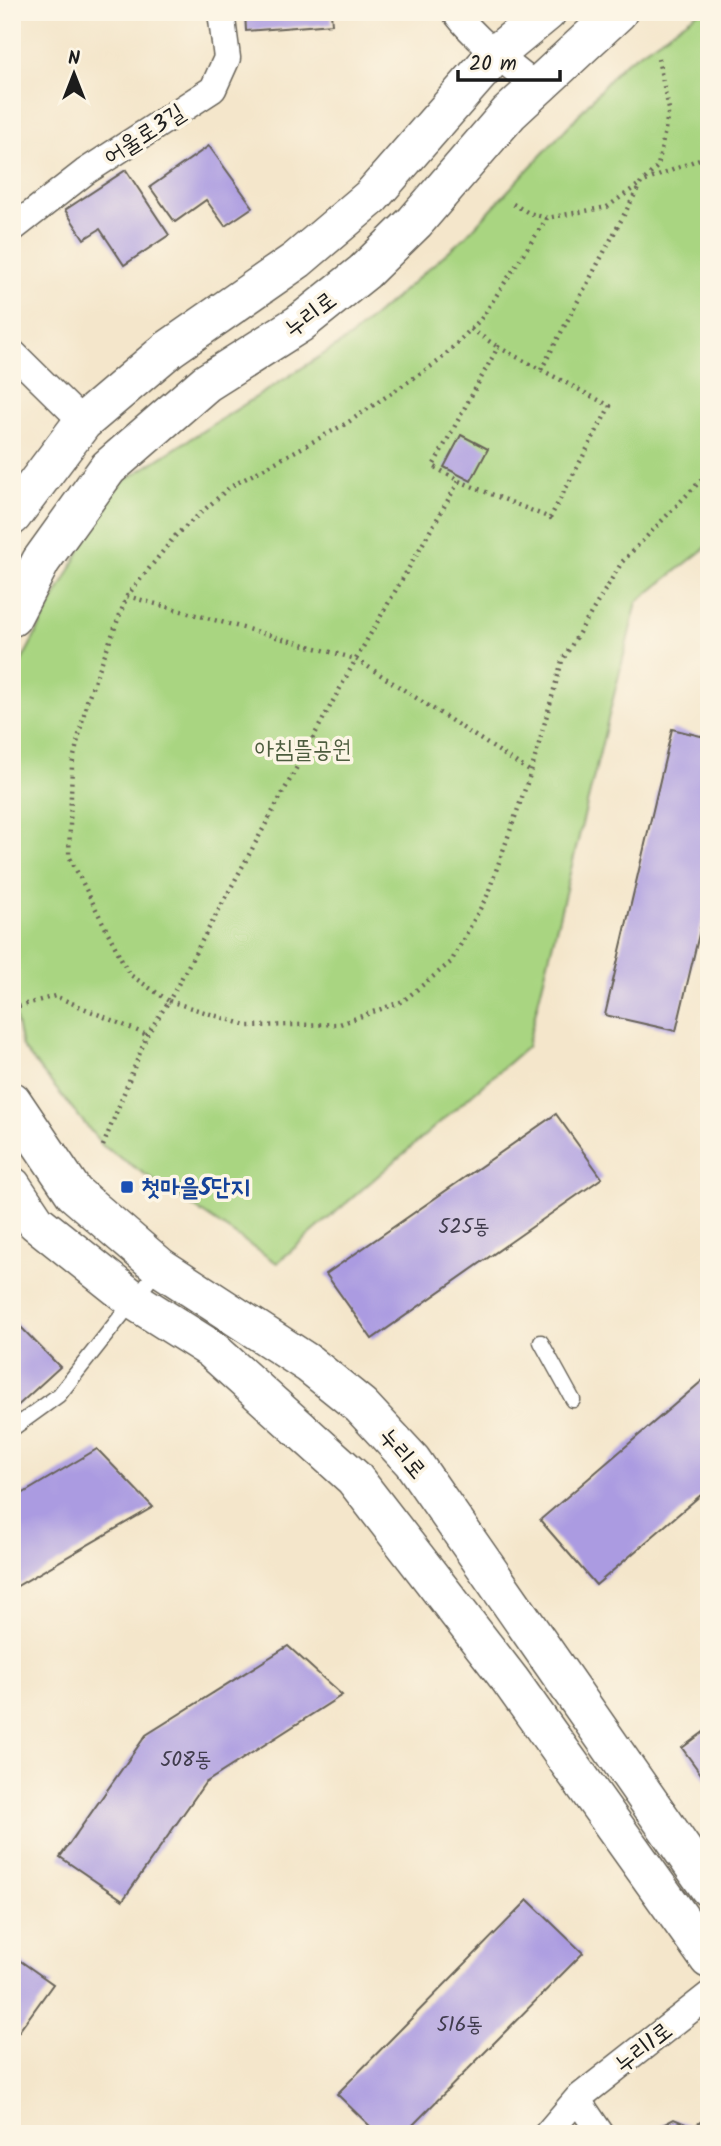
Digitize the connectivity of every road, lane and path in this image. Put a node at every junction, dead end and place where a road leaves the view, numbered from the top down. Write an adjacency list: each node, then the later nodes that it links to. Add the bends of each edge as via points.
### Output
1 (221, 12): 12 (street, 어울로3길, via 227,58 213,89 85,172)
2 (454, 12): 5 (street)
3 (547, 12): 5 (street)
4 (618, 12): 7 (street, 누리로)
5 (496, 54): 7 (street); 17 (street, via 371,197 297,260 169,349)
6 (658, 59): 9 (path, via 669,109 658,166)
7 (536, 86): 22 (street, 누리로, via 364,272 299,324 206,383 108,468 41,561)
8 (709, 155): 9 (path)
9 (641, 183): 11 (path, via 607,206); 16 (path)
10 (513, 204): 11 (path)
11 (547, 218): 13 (path)
12 (12, 229)
13 (471, 329): 14 (path); 21 (path, via 439,361 347,423 230,487 176,535)
14 (498, 346): 16 (path); 19 (path, via 433,466)
15 (12, 352): 17 (street)
16 (541, 370): 19 (path, via 610,406 550,518)
17 (83, 422): 20 (street)
18 (709, 472): 24 (path, via 622,562 562,662)
19 (458, 481): 23 (path)
20 (12, 516)
21 (127, 596): 23 (path); 25 (path, via 87,701 72,765 69,856 129,974)
22 (12, 617)
23 (356, 659): 24 (path); 25 (path)
24 (531, 772): 25 (path, via 487,896 451,962 403,1001 340,1024 249,1026)
25 (169, 1001): 27 (path)
26 (12, 1008): 27 (path, via 55,996)
27 (147, 1035): 29 (path)
28 (12, 1101): 31 (street, 누리로, via 74,1192)
29 (103, 1146)
30 (12, 1186): 32 (street, via 36,1222)
31 (160, 1267): 32 (lane); 36 (street, 누리로, via 309,1364 361,1406 412,1461)
32 (135, 1301): 35 (lane, via 59,1395); 37 (street, via 212,1349 354,1478 510,1680)
33 (541, 1342): 34 (lane)
34 (573, 1400)
35 (12, 1429)
36 (709, 1888)
37 (709, 1959)
38 (709, 1995): 39 (street, 누리1로)
39 (577, 2099): 40 (street, 누리1로); 41 (street)
40 (547, 2134)
41 (601, 2134)

